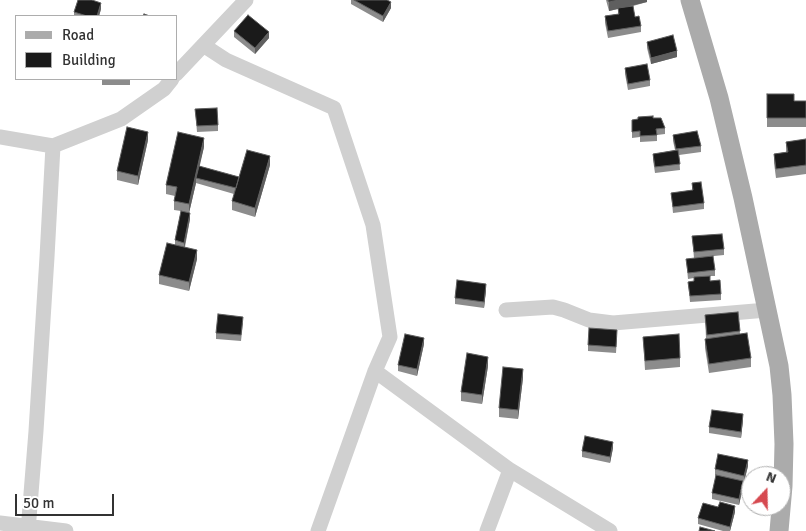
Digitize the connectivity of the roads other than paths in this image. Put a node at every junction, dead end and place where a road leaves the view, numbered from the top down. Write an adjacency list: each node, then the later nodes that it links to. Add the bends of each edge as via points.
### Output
1 (246, 0): 3 (street)
2 (690, 0): 9 (main road, via 719,98)
3 (203, 46): 4 (street); 10 (street, via 226,60 334,108 373,225 379,262 390,337)
4 (178, 72)
5 (171, 80): 7 (street, via 121,119)
6 (0, 137): 7 (street)
7 (52, 146): 13 (street, via 47,267)
8 (506, 310): 9 (street, via 552,307 589,320 613,323)
9 (767, 310): 18 (main road, via 782,395 784,444)
10 (375, 372): 11 (street); 15 (street)
11 (510, 470): 16 (street); 17 (street)
12 (0, 523): 13 (street)
13 (28, 529): 14 (street)
14 (66, 531)
15 (318, 531)
16 (487, 531)
17 (610, 531)
18 (779, 531)

